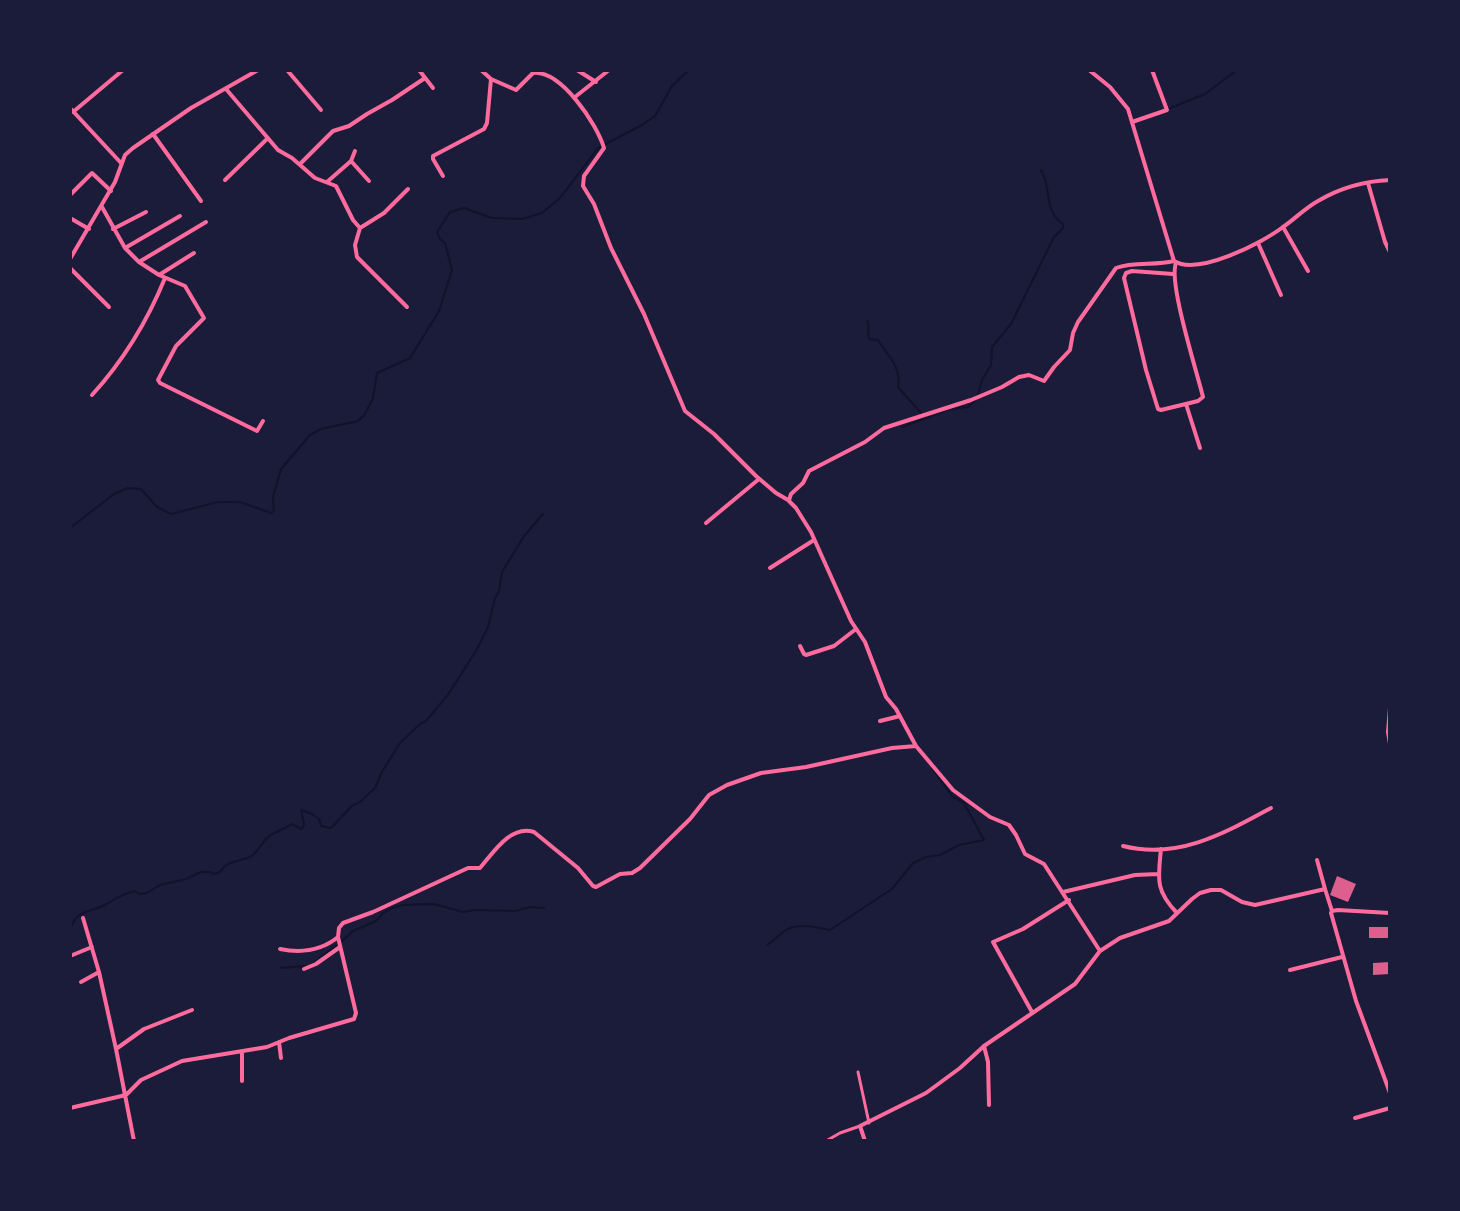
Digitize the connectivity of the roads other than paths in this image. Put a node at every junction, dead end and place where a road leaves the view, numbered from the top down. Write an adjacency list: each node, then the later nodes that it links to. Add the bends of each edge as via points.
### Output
1 (123, 70): 16 (street)
2 (258, 70): 14 (street)
3 (287, 70): 17 (street)
4 (419, 70): 10 (street)
5 (481, 70): 11 (street)
6 (577, 70): 12 (street)
7 (609, 70): 12 (street)
8 (1089, 70): 18 (street, via 1123,101)
9 (1152, 70): 18 (street, via 1166,109)
10 (425, 78): 13 (street); 24 (street, via 333,131)
11 (491, 79): 15 (street, via 516,90 539,72); 25 (street, via 484,129 433,156)
12 (596, 82): 15 (street)
13 (433, 88)
14 (226, 89): 19 (street); 20 (street)
15 (575, 97): 63 (street, via 604,146 583,186 677,394 687,414)
16 (72, 110): 23 (street)
17 (321, 110)
18 (1132, 122): 50 (street)
19 (153, 134): 23 (street); 34 (street)
20 (268, 138): 24 (street); 26 (street)
21 (355, 151): 22 (street)
22 (351, 161): 28 (street); 29 (street)
23 (121, 163): 32 (street)
24 (299, 164): 29 (street)
25 (443, 176)
26 (225, 180)
27 (1390, 180): 30 (street)
28 (369, 181)
29 (327, 182): 41 (street, via 339,190)
30 (1368, 183): 40 (street, via 1316,202); 46 (street)
31 (408, 189): 41 (street)
32 (111, 191): 33 (street, via 92,173); 35 (street)
33 (70, 195)
34 (201, 201)
35 (102, 207): 42 (street); 43 (street)
36 (146, 212): 43 (street)
37 (180, 216): 45 (street)
38 (70, 218): 42 (street)
39 (206, 222): 49 (street)
40 (1283, 227): 44 (street); 52 (street)
41 (360, 228): 58 (street, via 357,257)
42 (89, 229): 48 (street)
43 (113, 229): 45 (street)
44 (1258, 243): 50 (street, via 1200,265); 56 (street)
45 (125, 248): 49 (street)
46 (1390, 252)
47 (194, 253): 54 (street)
48 (70, 259)
49 (139, 262): 54 (street)
50 (1175, 262): 53 (street); 64 (street, via 1116,268 1078,322 1070,350 1045,381 1024,375 971,400 884,428 809,471)
51 (70, 268): 57 (street)
52 (1308, 271)
53 (1173, 274): 60 (street, via 1203,396); 60 (street, via 1132,271 1124,278 1158,409)
54 (159, 275): 55 (street)
55 (165, 278): 59 (street, via 123,358); 61 (street, via 185,286 204,320 176,346 160,383 257,431)
56 (1281, 295)
57 (109, 307)
58 (407, 307)
59 (92, 395)
60 (1186, 404): 62 (street)
61 (263, 421)
62 (1200, 448)
63 (759, 479): 64 (street); 65 (street)
64 (789, 500): 66 (street)
65 (706, 523)
66 (814, 540): 67 (street); 68 (street)
67 (770, 568)
68 (856, 629): 69 (street, via 834,646 806,655); 71 (street)
69 (800, 646)
70 (1390, 708): 73 (street)
71 (900, 716): 72 (street); 74 (street)
72 (880, 721)
73 (1390, 744)
74 (916, 746): 81 (street, via 953,790 1009,825 1025,854 1044,864); 87 (street, via 761,773 727,785 709,795 640,868 596,887 530,829 520,830 480,868 468,868 343,923)
75 (1271, 808): 77 (street, via 1205,842)
76 (1123, 846): 77 (street)
77 (1161, 849): 79 (street)
78 (1317, 860): 80 (street)
79 (1158, 874): 81 (street); 84 (street, via 1164,897)
80 (1325, 889): 83 (street); 84 (street, via 1255,905 1211,890 1196,895)
81 (1063, 892): 82 (street)
82 (1069, 900): 91 (street); 99 (street, via 993,942)
83 (1332, 911): 85 (street); 93 (street)
84 (1177, 913): 91 (street)
85 (1390, 913)
86 (83, 918): 88 (street)
87 (338, 937): 89 (street); 90 (street, via 310,950)
88 (92, 947): 92 (street); 96 (street)
89 (340, 947): 94 (street); 100 (street, via 356,1017)
90 (280, 949)
91 (1100, 951): 99 (street, via 1075,984)
92 (70, 956)
93 (1342, 957): 95 (street); 107 (street)
94 (304, 969)
95 (1290, 970)
96 (99, 972): 97 (street); 102 (street)
97 (81, 982)
98 (192, 1010): 102 (street, via 144,1029)
99 (1032, 1012): 101 (street)
100 (279, 1042): 103 (street); 104 (street)
101 (984, 1046): 109 (street); 113 (street, via 926,1093)
102 (116, 1049): 108 (street)
103 (242, 1052): 106 (street); 108 (street, via 167,1066)
104 (281, 1058)
105 (858, 1072): 113 (street)
106 (242, 1081)
107 (1390, 1093)
108 (126, 1095): 110 (street); 115 (street)
109 (989, 1105)
110 (70, 1108)
111 (1390, 1108): 112 (street)
112 (1355, 1118)
113 (869, 1123): 114 (street)
114 (860, 1126): 116 (street); 117 (street)
115 (134, 1141)
116 (826, 1141)
117 (865, 1141)

